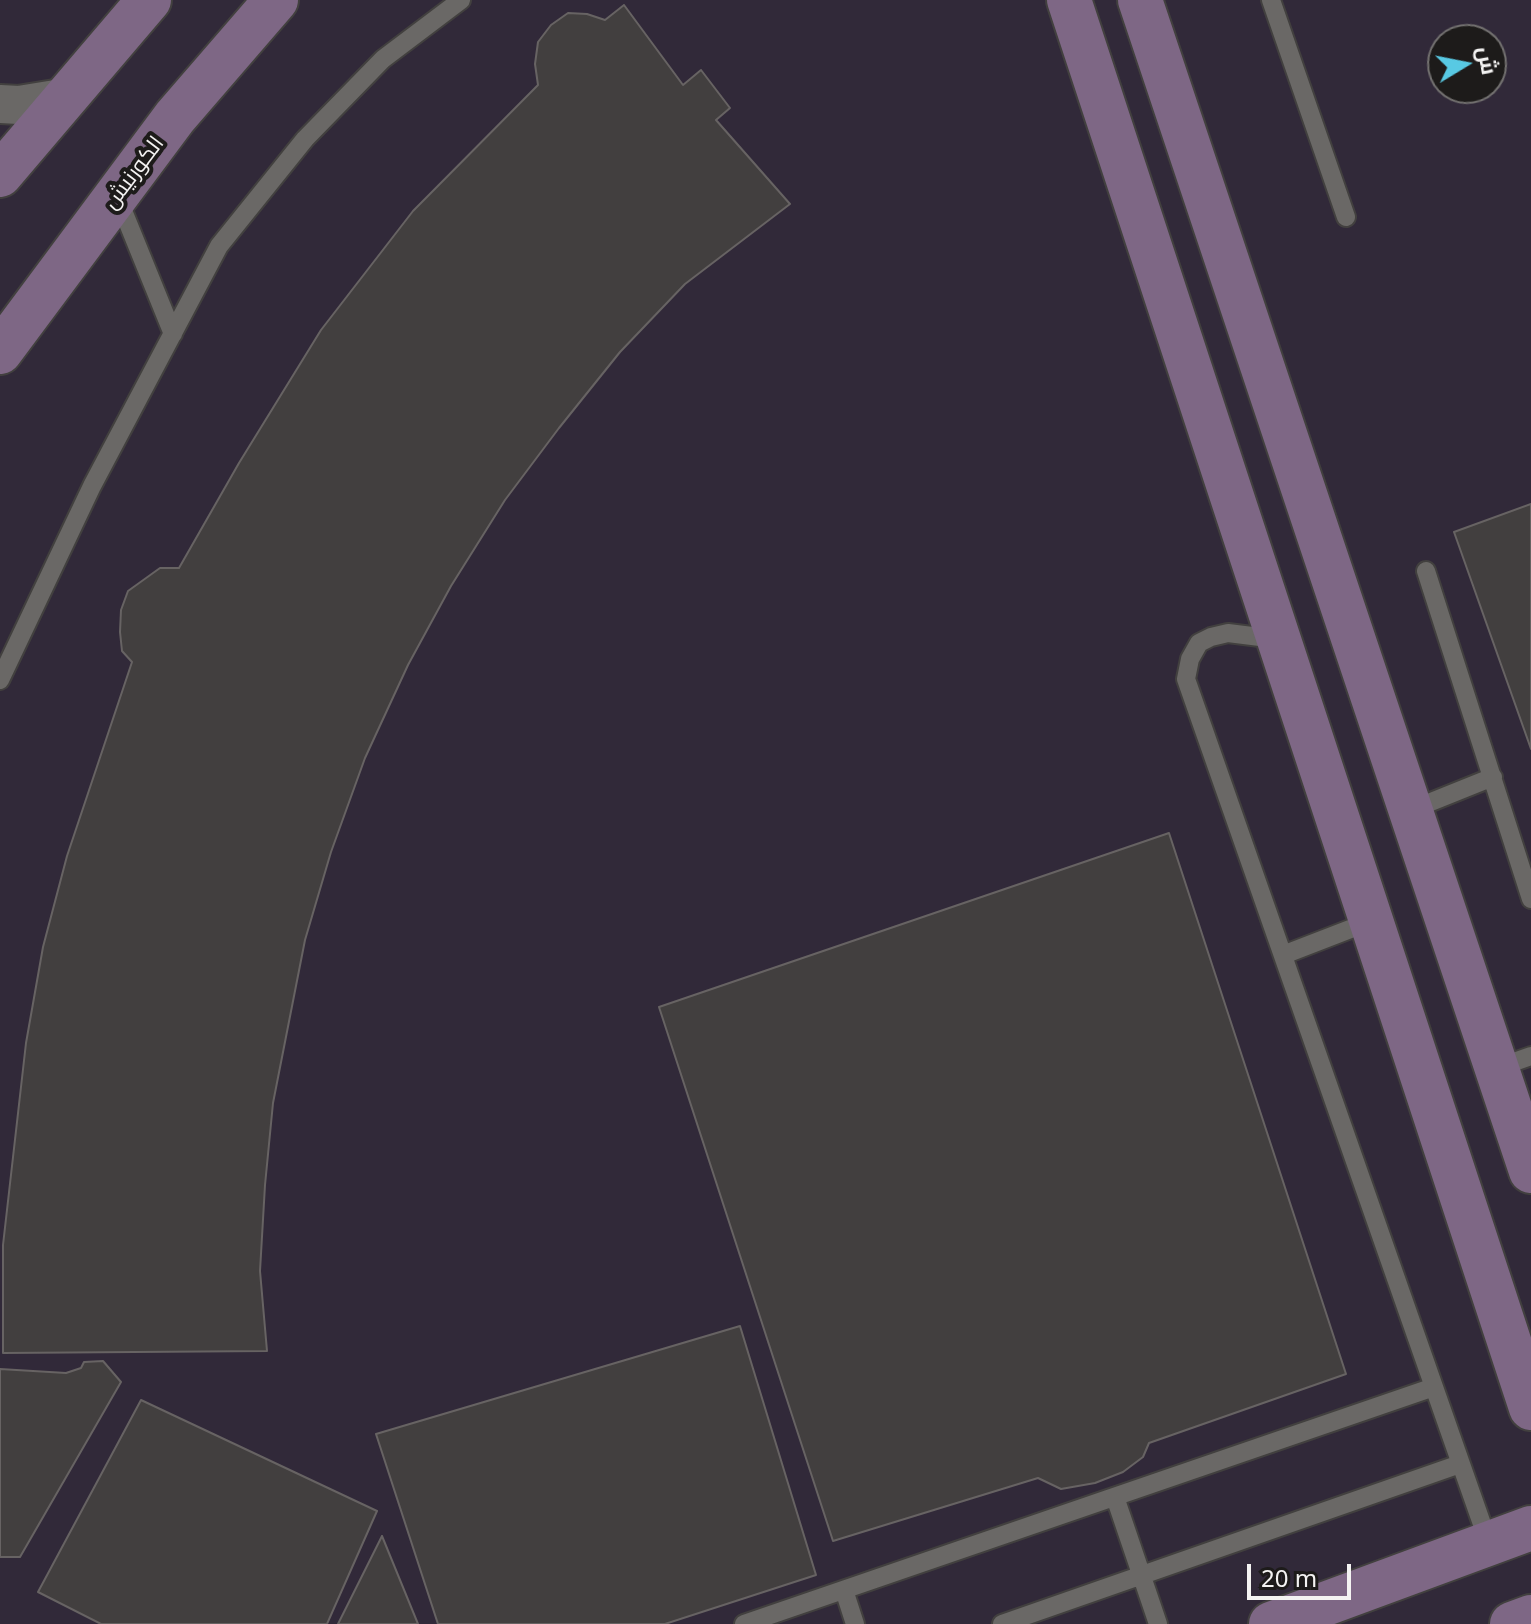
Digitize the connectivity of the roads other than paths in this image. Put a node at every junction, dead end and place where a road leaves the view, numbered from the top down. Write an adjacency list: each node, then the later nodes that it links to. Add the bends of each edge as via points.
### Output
1 (149, 0): 7 (street)
2 (276, 0): 10 (street, الكورنيش, via 175,117)
3 (461, 0): 12 (lane, via 383,59 305,139 219,246)
4 (1069, 0): 15 (street)
5 (1140, 0): 18 (street)
6 (1271, 0): 11 (lane)
7 (68, 97): 8 (street); 9 (street)
8 (0, 104)
9 (0, 175)
10 (117, 195): 12 (lane); 13 (street, الكورنيش)
11 (1346, 217)
12 (173, 334): 16 (lane, via 92,486)
13 (0, 352)
14 (1426, 571): 17 (lane)
15 (1279, 640): 20 (street); 21 (lane, via 1228,633 1211,637 1199,643 1186,679)
16 (0, 680)
17 (1493, 777): 18 (lane); 19 (lane)
18 (1411, 810): 22 (street)
19 (1531, 899)
20 (1371, 921): 21 (lane); 25 (street)
21 (1283, 955): 24 (lane)
22 (1514, 1062): 23 (street)
23 (1531, 1171)
24 (1434, 1387): 26 (lane); 27 (lane)
25 (1531, 1408)
26 (1460, 1464): 29 (lane); 30 (lane)
27 (1115, 1497): 30 (lane); 31 (lane)
28 (1531, 1528): 29 (street)
29 (1489, 1544): 37 (street)
30 (1141, 1575): 35 (lane); 36 (lane)
31 (844, 1590): 33 (lane); 34 (lane)
32 (1531, 1617): 38 (street)
33 (744, 1624)
34 (855, 1624)
35 (1002, 1624)
36 (1158, 1624)
37 (1271, 1624)
38 (1512, 1624)

